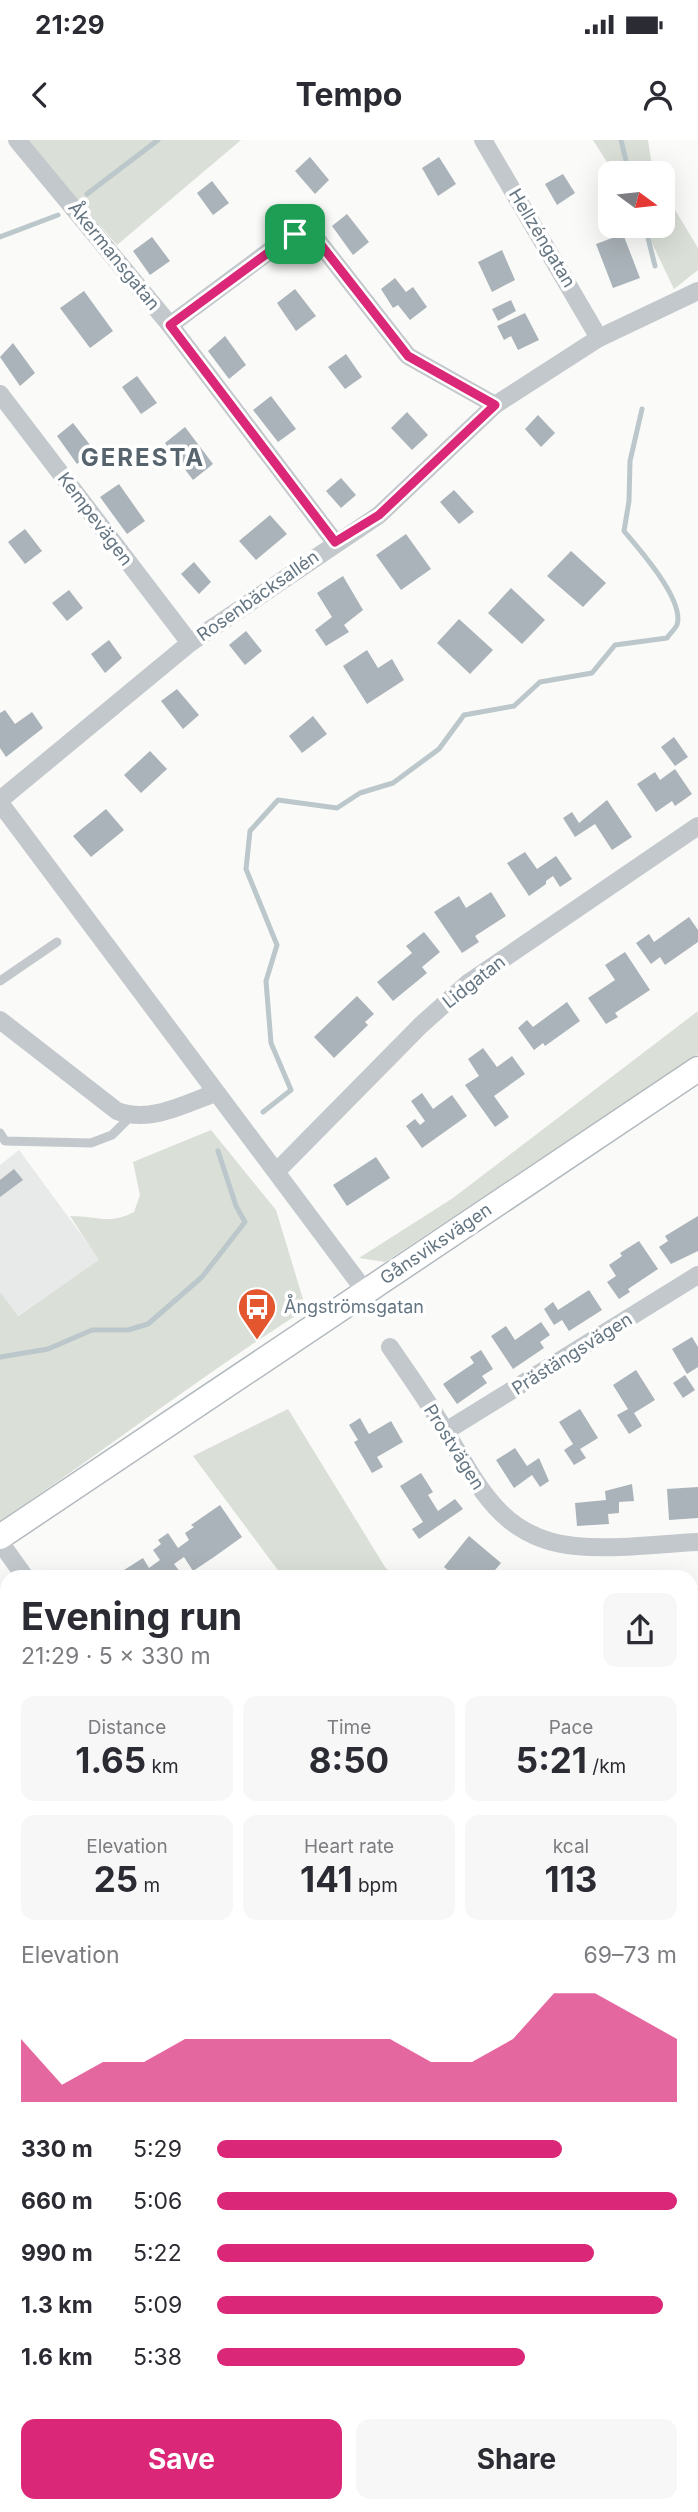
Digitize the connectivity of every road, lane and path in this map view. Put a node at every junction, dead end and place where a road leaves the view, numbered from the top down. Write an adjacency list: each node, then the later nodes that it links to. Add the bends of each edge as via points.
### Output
1 (17, 140): 4 (street, Åkermansgatan)
2 (483, 140): 5 (street, Hellzéngatan)
3 (698, 291): 5 (street, Rosenbäcksallén)
4 (170, 325): 7 (street, via 288,238 306,233 318,241 408,356); 8 (street, Åkermansgatan)
5 (599, 338): 7 (street, Rosenbäcksallén)
6 (0, 394): 9 (street, Kempevägen)
7 (495, 405): 8 (street, Rosenbäcksallén, via 379,515)
8 (335, 542): 9 (street, Rosenbäcksallén)
9 (190, 643): 10 (street, Rosenbäcksallén)
10 (0, 802): 16 (street)
11 (698, 826): 19 (street, Lidgatan, via 468,983)
12 (57, 943): 13 (lane)
13 (0, 981)
14 (0, 1020): 17 (street, via 117,1111)
15 (698, 1069): 21 (main road, Gånsviksvägen)
16 (215, 1093): 17 (street, via 153,1115); 19 (street)
17 (131, 1116): 18 (lane, via 112,1135 91,1143)
18 (2, 1140)
19 (277, 1171): 21 (street)
20 (698, 1275): 23 (street, Prästängsvägen)
21 (365, 1291): 24 (main road, Gånsviksvägen)
22 (390, 1347): 23 (street, Prostvägen)
23 (446, 1432): 26 (street, Prostvägen, via 493,1508 542,1538 574,1546)
24 (0, 1537)
25 (0, 1542): 27 (street)
26 (698, 1542)
27 (20, 1570)

